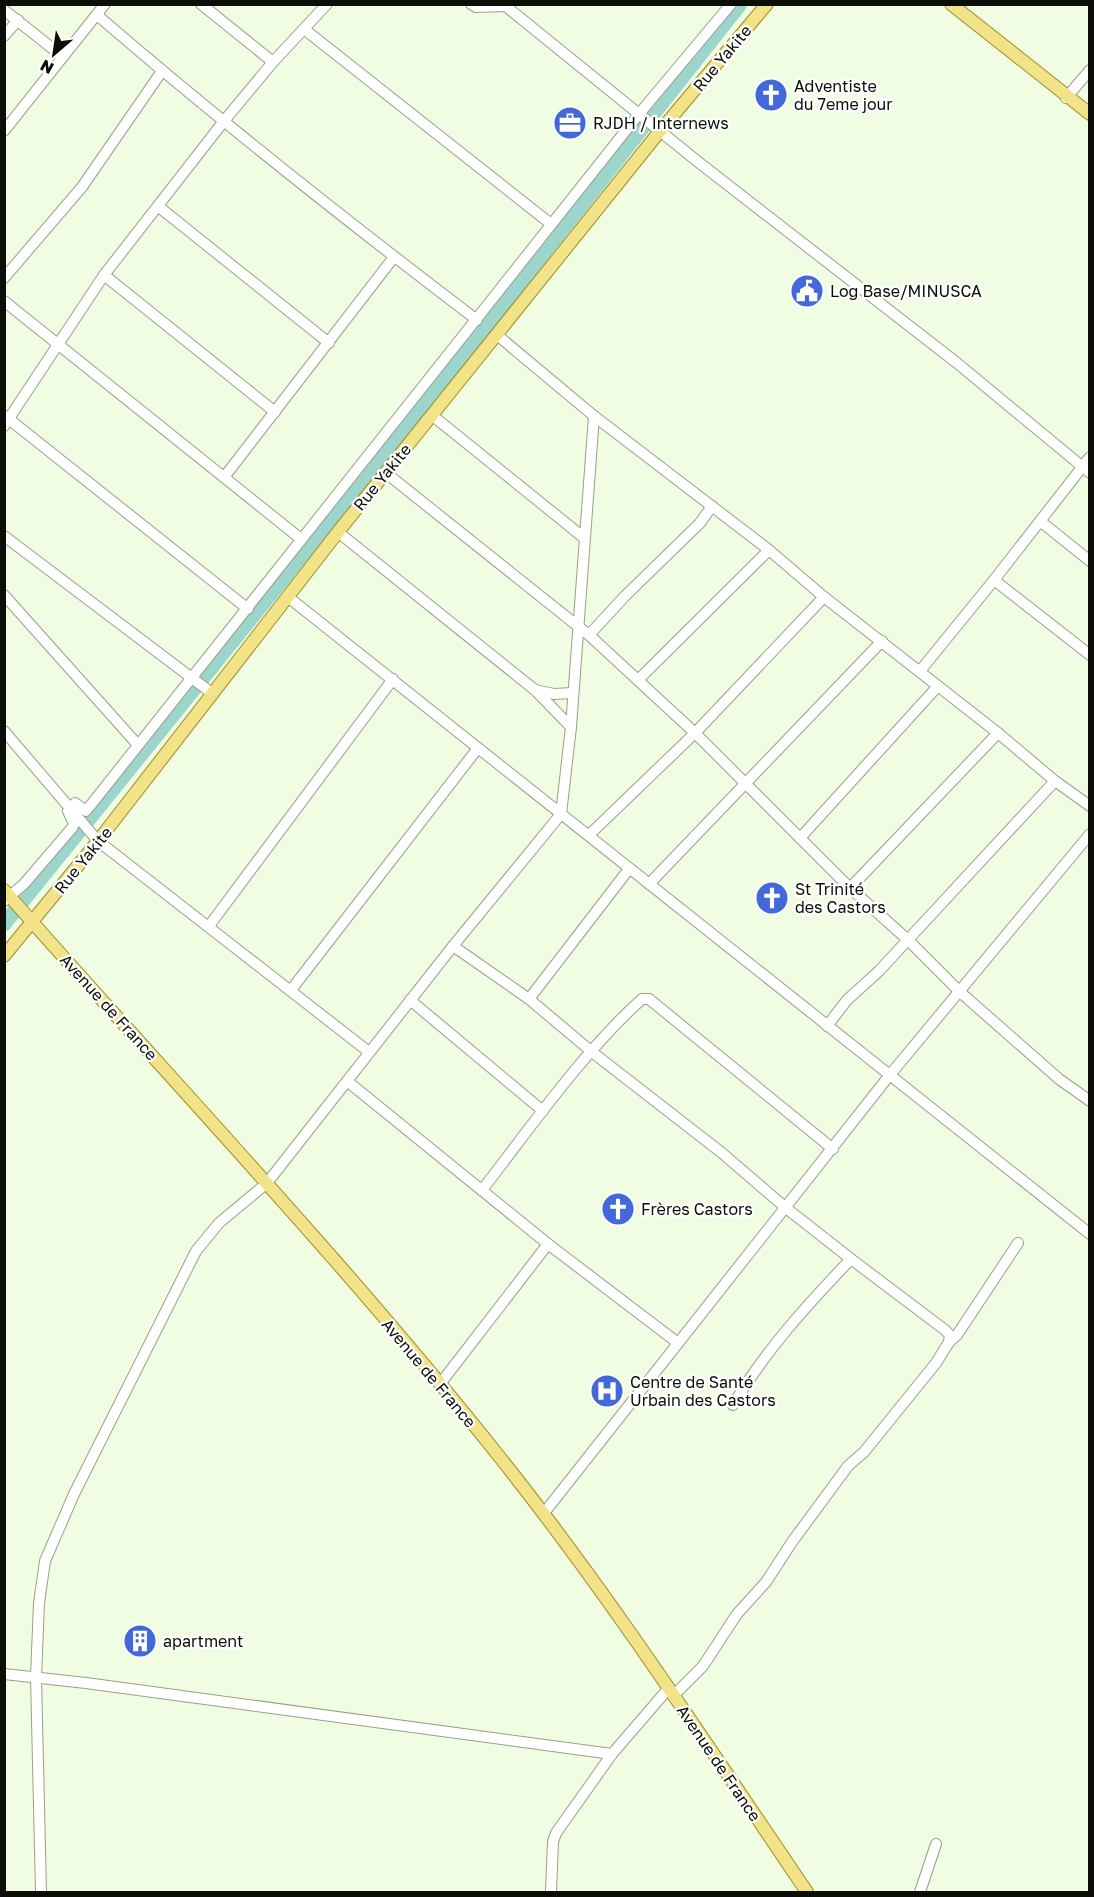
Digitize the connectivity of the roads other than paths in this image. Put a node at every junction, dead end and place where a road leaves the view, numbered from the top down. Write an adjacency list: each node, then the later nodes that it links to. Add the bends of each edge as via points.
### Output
1 (105, 4): 10 (street)
2 (201, 4): 15 (street)
3 (471, 4): 7 (street)
4 (730, 4): 19 (street)
5 (767, 4): 23 (main road, Rue Yakite)
6 (951, 4): 18 (main road)
7 (505, 5): 19 (street)
8 (322, 6): 12 (street)
9 (4, 10): 11 (street)
10 (97, 15): 14 (street); 17 (street)
11 (18, 20): 13 (street); 14 (street)
12 (304, 29): 15 (street); 25 (street)
13 (4, 36)
14 (62, 56): 22 (street)
15 (273, 62): 21 (street)
16 (1089, 70): 18 (street)
17 (162, 71): 21 (street); 28 (street, via 82,187)
18 (1066, 98): 20 (main road)
19 (639, 114): 23 (street); 25 (street)
20 (1089, 114)
21 (224, 121): 24 (street); 26 (street)
22 (4, 131)
23 (660, 131): 31 (main road, Rue Yakite); 39 (street, via 957,363)
24 (159, 207): 27 (street); 33 (street)
25 (551, 224): 30 (street)
26 (394, 257): 30 (street); 33 (street)
27 (104, 275): 32 (street); 34 (street)
28 (4, 278)
29 (4, 301): 32 (street)
30 (477, 320): 47 (street)
31 (497, 335): 35 (main road, Rue Yakite); 36 (street)
32 (57, 343): 37 (street); 41 (street)
33 (329, 343): 34 (street)
34 (275, 412): 41 (street)
35 (433, 416): 40 (main road, Rue Yakite); 46 (street)
36 (594, 416): 42 (street); 46 (street)
37 (6, 420): 54 (street)
38 (1089, 457): 39 (street)
39 (1085, 470): 43 (street)
40 (386, 472): 44 (main road, Rue Yakite); 55 (street)
41 (225, 476): 47 (street)
42 (712, 506): 48 (street); 56 (street, via 700,523)
43 (1040, 521): 49 (street); 50 (street)
44 (338, 532): 52 (main road, Rue Yakite); 64 (street)
45 (4, 537): 60 (street)
46 (583, 537): 55 (street)
47 (301, 539): 54 (street)
48 (769, 550): 53 (street); 62 (street)
49 (1089, 561)
50 (994, 580): 58 (street); 59 (street)
51 (4, 596): 71 (street)
52 (288, 597): 61 (street); 66 (main road, Rue Yakite)
53 (824, 597): 57 (street); 69 (street)
54 (248, 609): 60 (street)
55 (578, 626): 56 (street); 65 (street)
56 (589, 635): 62 (street)
57 (882, 640): 59 (street); 74 (street)
58 (1089, 655)
59 (920, 670): 63 (street)
60 (193, 678): 66 (street); 71 (street)
61 (393, 679): 72 (street); 87 (street)
62 (638, 680): 69 (street)
63 (938, 686): 70 (street); 80 (street)
64 (535, 690): 65 (street); 67 (street)
65 (573, 693): 67 (street)
66 (213, 694): 81 (main road, Rue Yakite)
67 (571, 727): 77 (street)
68 (4, 731): 76 (street)
69 (695, 733): 74 (street); 79 (street)
70 (998, 733): 73 (street); 84 (street)
71 (138, 745): 76 (street, via 86,811 75,803)
72 (478, 748): 77 (street); 91 (street)
73 (1054, 781): 75 (street); 88 (street)
74 (747, 783): 80 (street); 83 (street)
75 (1089, 806)
76 (70, 807): 81 (street); 85 (street, via 72,828)
77 (561, 814): 79 (street); 89 (street)
78 (1089, 834): 92 (street)
79 (589, 835): 82 (street)
80 (800, 838): 84 (street)
81 (97, 840): 86 (main road, Rue Yakite); 87 (street)
82 (629, 869): 83 (street); 93 (street)
83 (649, 884): 95 (street)
84 (850, 888): 88 (street)
85 (8, 897): 86 (main road, Avenue de France)
86 (29, 918): 90 (main road, Rue Yakite); 103 (main road, Avenue de France)
87 (209, 926): 91 (street)
88 (908, 940): 92 (street); 95 (street, via 847,1000)
89 (453, 946): 93 (street); 94 (street)
90 (4, 956)
91 (291, 990): 96 (street)
92 (960, 992): 98 (street); 100 (street)
93 (529, 999): 97 (street)
94 (410, 1000): 96 (street); 101 (street)
95 (827, 1026): 98 (street)
96 (369, 1052): 99 (street)
97 (592, 1052): 101 (street); 102 (street, via 642,999 649,999); 105 (street)
98 (889, 1076): 102 (street); 106 (street)
99 (347, 1082): 103 (street); 104 (street)
100 (1089, 1101)
101 (543, 1111): 104 (street)
102 (833, 1149): 105 (street)
103 (267, 1184): 112 (main road, Avenue de France); 116 (street, via 219,1223 196,1251 62,1518 45,1561)
104 (482, 1190): 108 (street)
105 (786, 1208): 109 (street); 111 (street)
106 (1089, 1234)
107 (1018, 1243): 110 (street)
108 (548, 1244): 111 (street); 112 (street)
109 (850, 1260): 110 (street, via 945,1330); 113 (street, via 784,1333)
110 (950, 1342): 117 (street, via 864,1452 848,1466 702,1666)
111 (678, 1343): 114 (street)
112 (440, 1384): 114 (main road, Avenue de France)
113 (733, 1405)
114 (544, 1513): 117 (main road, Avenue de France)
115 (4, 1674): 116 (street)
116 (36, 1677): 118 (street); 120 (street)
117 (670, 1692): 118 (street); 122 (main road, Avenue de France)
118 (612, 1754): 121 (street, via 556,1833)
119 (936, 1844): 123 (street)
120 (41, 1893)
121 (551, 1893)
122 (807, 1893)
123 (920, 1893)

